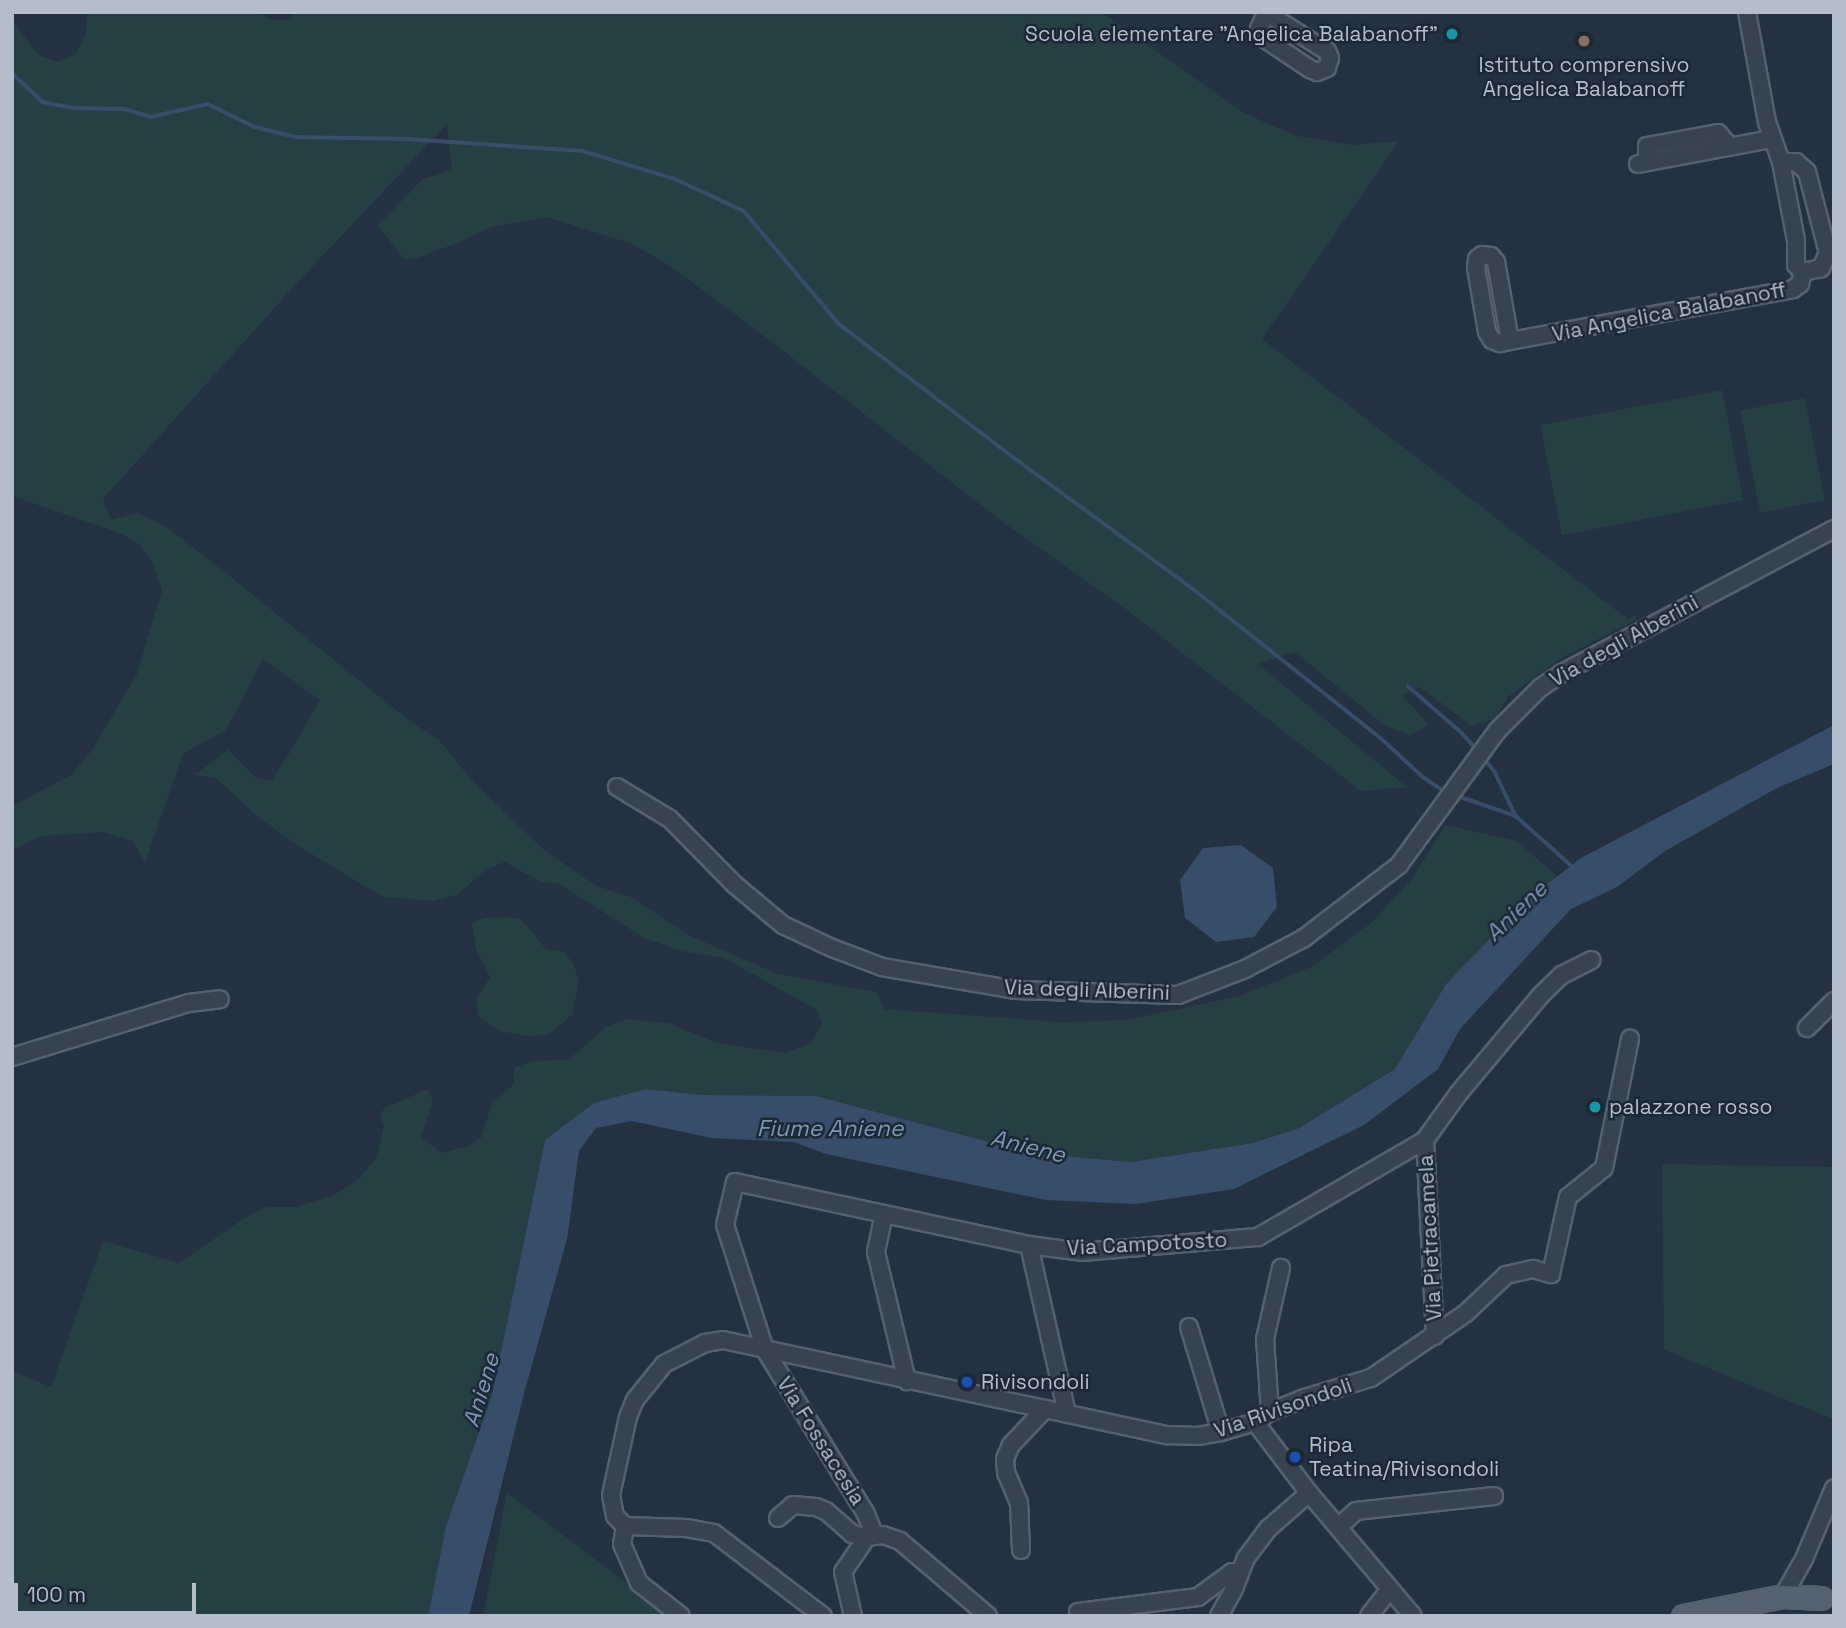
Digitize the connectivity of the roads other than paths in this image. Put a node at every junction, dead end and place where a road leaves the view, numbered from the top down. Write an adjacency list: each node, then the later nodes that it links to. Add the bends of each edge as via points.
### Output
1 (1747, 12): 2 (street, Via Angelica Balabanoff)
2 (1772, 139): 3 (street, Via Angelica Balabanoff); 4 (street)
3 (1781, 162): 5 (street, Via Angelica Balabanoff, via 1796,263); 5 (street, via 1796,162 1807,172 1828,253 1821,268)
4 (1642, 163)
5 (1804, 272): 6 (street, Via Angelica Balabanoff, via 1793,289)
6 (1510, 341): 6 (street, via 1495,342 1487,332 1476,268 1482,255 1496,262)
7 (1834, 529): 8 (street, Via degli Alberini, via 1562,673 1524,702 1497,731 1399,865 1304,938 1245,969 1178,995 1015,990 882,967 783,925 734,884 670,819)
8 (617, 787)
9 (1591, 960): 15 (street, Via Campotosto, via 1562,975 1541,995)
10 (220, 999): 14 (street, via 189,1003)
11 (1834, 1001): 12 (street)
12 (1807, 1028)
13 (1630, 1039): 20 (street, Via Rivisondoli, via 1604,1168 1568,1197 1551,1274 1533,1269 1506,1275)
14 (12, 1057)
15 (1425, 1140): 17 (street, Via Campotosto, via 1258,1237 1082,1251); 20 (street, Via Pietracamela)
16 (884, 1214): 17 (street, Via Campotosto); 21 (street, Via Campotosto, via 735,1182 724,1225); 22 (street, via 876,1252)
17 (1029, 1245): 25 (street)
18 (1282, 1268): 24 (street, via 1265,1339)
19 (1189, 1327): 27 (street)
20 (1435, 1336): 24 (street, Via Rivisondoli, via 1371,1378)
21 (765, 1350): 22 (street, Via Rivisondoli); 32 (street, Via Rivisondoli, via 723,1340 705,1343 664,1364 642,1387 628,1417 611,1495 615,1516); 34 (street, Via Fossacesia, via 866,1514)
22 (907, 1381): 23 (street, Via Rivisondoli)
23 (1045, 1409): 25 (street, Via Rivisondoli); 35 (street, via 1004,1459 1019,1503)
24 (1270, 1412): 26 (street, Via Rivisondoli)
25 (1067, 1414): 27 (street, Via Rivisondoli, via 1168,1435)
26 (1255, 1422): 27 (street, Via Rivisondoli); 29 (street)
27 (1221, 1432)
28 (1834, 1488): 38 (street)
29 (1308, 1493): 33 (street); 36 (street, via 1269,1528)
30 (1494, 1496): 33 (street, via 1356,1511)
31 (778, 1518): 34 (street, via 793,1505 816,1507 852,1534)
32 (625, 1526): 41 (street, Via Rivisondoli, via 622,1544 639,1583); 42 (street, via 714,1533)
33 (1339, 1526): 37 (street)
34 (870, 1536): 43 (street, via 843,1572); 44 (street, via 890,1537 910,1548)
35 (1021, 1550)
36 (1240, 1574): 40 (street, via 1232,1572 1198,1597); 45 (street)
37 (1390, 1589): 46 (street); 47 (street)
38 (1783, 1597): 39 (main road); 48 (main road)
39 (1828, 1597): 49 (main road)
40 (1078, 1612)
41 (681, 1616)
42 (823, 1616)
43 (853, 1616)
44 (988, 1616)
45 (1219, 1616)
46 (1369, 1616)
47 (1413, 1616)
48 (1683, 1616)
49 (1728, 1616)

